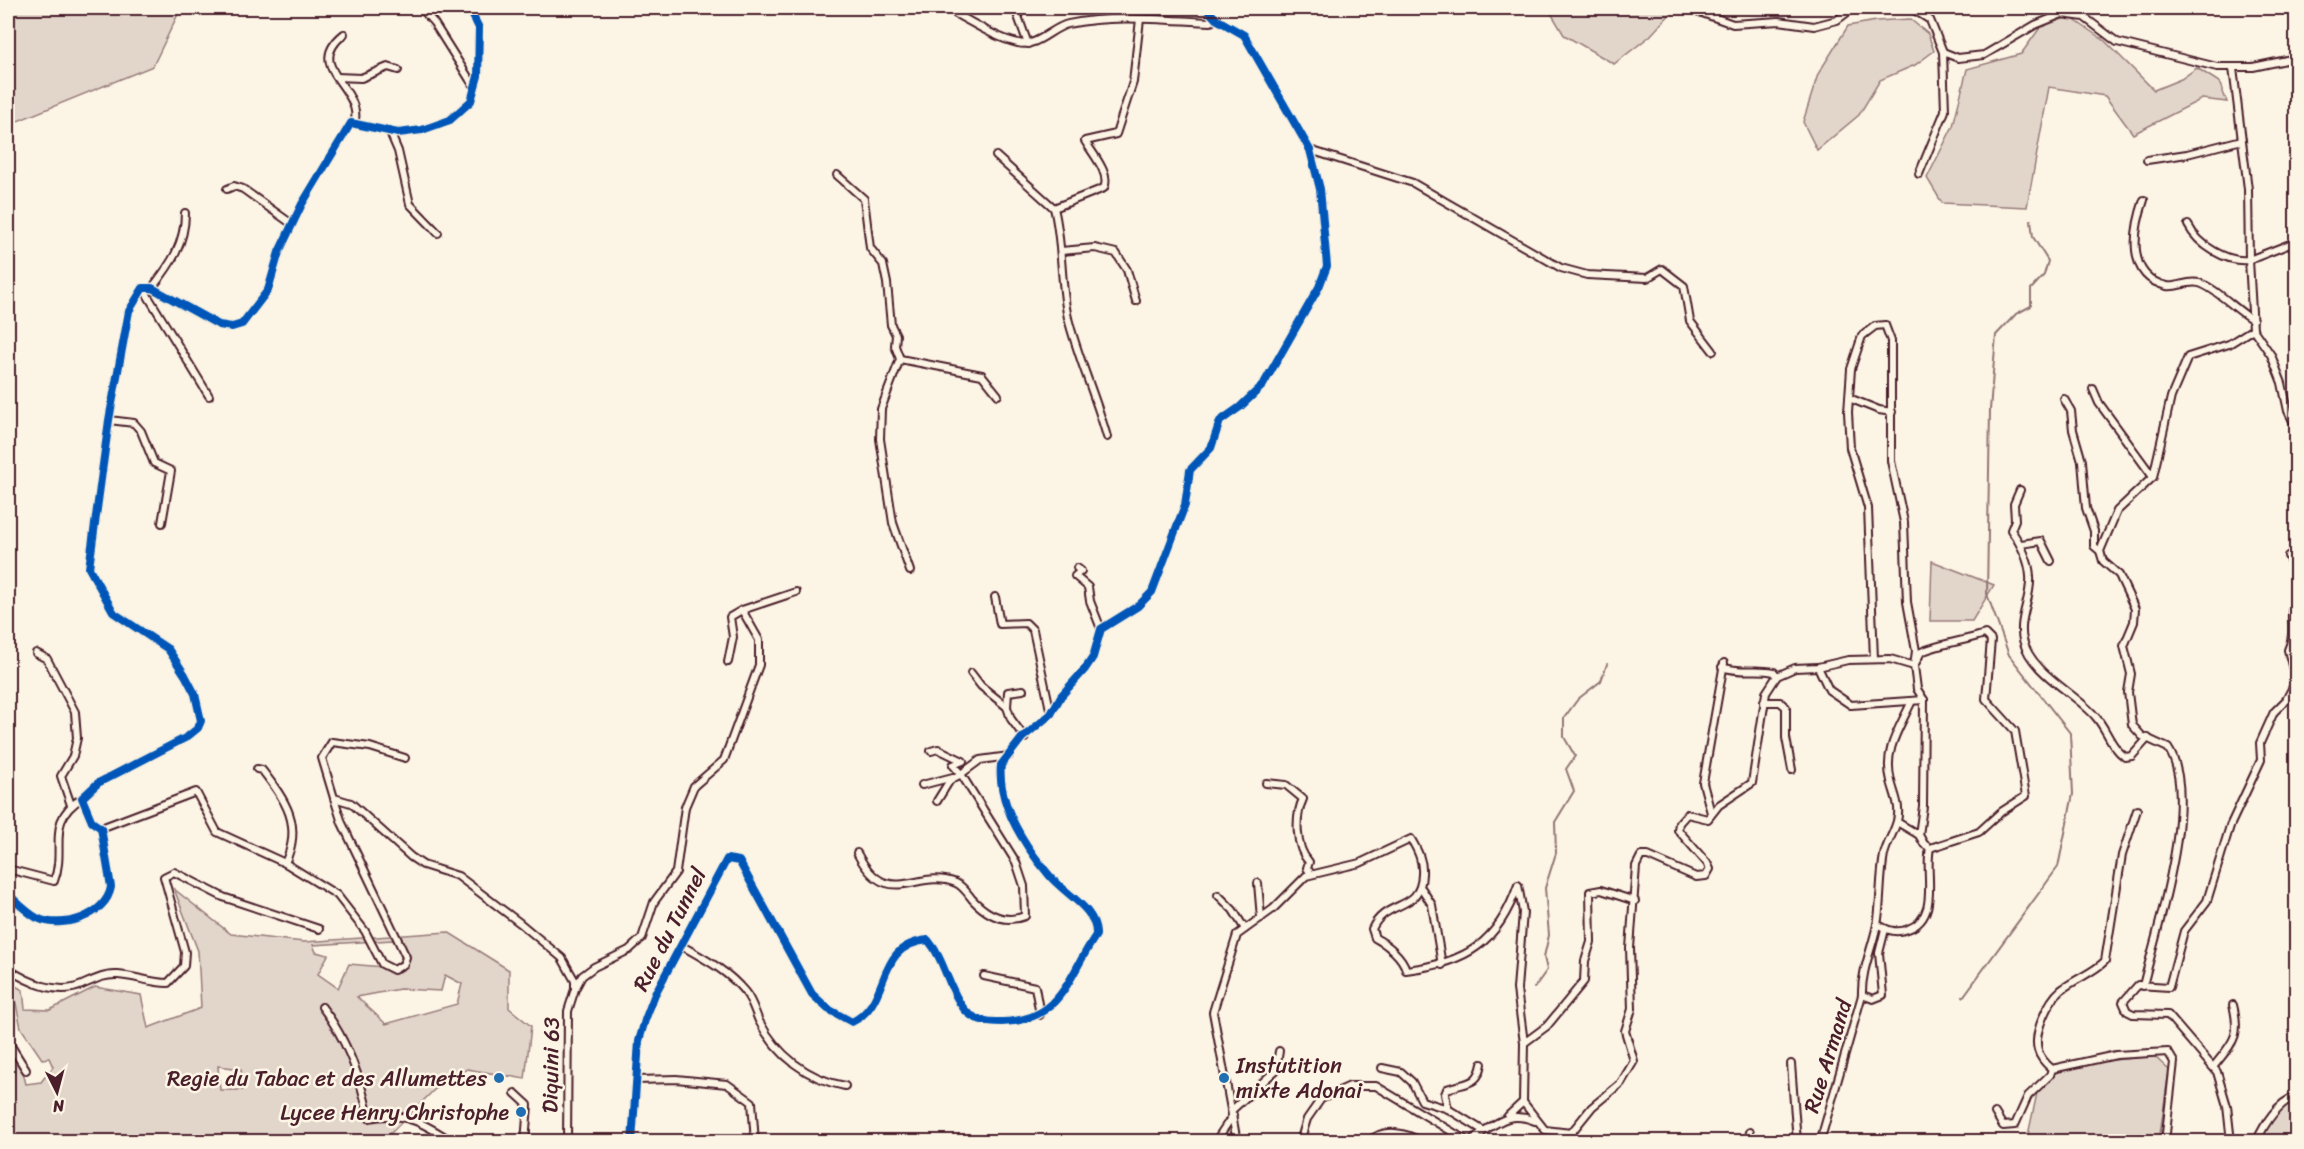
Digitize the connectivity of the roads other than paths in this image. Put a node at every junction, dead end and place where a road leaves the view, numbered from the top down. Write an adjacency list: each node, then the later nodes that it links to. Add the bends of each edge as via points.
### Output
1 (421, 8): 18 (street)
2 (469, 8): 18 (street, via 479,28)
3 (1015, 8): 12 (street)
4 (1206, 8): 10 (street)
5 (1688, 8): 6 (street, via 1733,24 1779,21 1814,26 1837,20)
6 (1852, 8)
7 (1911, 8): 13 (street, via 1930,20)
8 (956, 14): 12 (street, via 990,32)
9 (1140, 19): 10 (street); 12 (street, via 1070,23); 29 (street, via 1133,82 1116,134 1085,141 1106,176 1106,184)
10 (1216, 19): 22 (street, via 1244,35)
11 (344, 34): 17 (street, via 329,49 330,66)
12 (1028, 44)
13 (1943, 51): 15 (street, via 1958,58 1984,56 2035,25 2062,14 2084,17 2116,42 2139,50); 25 (street, via 1945,111)
14 (2296, 58): 15 (street)
15 (2234, 68): 21 (street)
16 (398, 70): 17 (street, via 388,67 361,78)
17 (337, 77): 19 (street, via 356,107)
18 (475, 88): 20 (street, via 471,101 450,120 422,130)
19 (355, 121): 20 (street); 31 (street, via 348,126)
20 (389, 130): 33 (street, via 410,204)
21 (2242, 140): 24 (street); 36 (street, via 2248,189)
22 (1310, 150): 42 (street, via 1413,183 1561,267 1587,275 1647,278 1662,269 1684,286 1690,321); 67 (street, via 1320,189 1327,266 1319,287 1263,385 1220,421 1211,448 1190,470 1185,505 1152,592 1138,606)
23 (996, 156): 29 (street)
24 (2147, 160)
25 (1919, 174)
26 (837, 175): 43 (street, via 864,199 870,248 884,264 891,326)
27 (227, 189): 31 (street, via 243,189)
28 (2144, 200): 40 (street, via 2134,243 2140,267 2148,276 2166,286 2192,282 2204,285)
29 (1054, 208): 35 (street)
30 (185, 213): 38 (street, via 183,236 174,259)
31 (292, 224): 38 (street, via 268,290 242,324 219,325)
32 (2188, 225): 36 (street, via 2198,239 2220,255 2233,261)
33 (438, 233)
34 (2296, 247): 36 (street, via 2290,244)
35 (1061, 251): 39 (street, via 1095,248 1116,253 1127,270); 52 (street, via 1068,319)
36 (2249, 260): 40 (street)
37 (143, 288): 38 (street); 46 (street); 50 (street, via 129,311)
38 (152, 288)
39 (1136, 301)
40 (2253, 320): 41 (street)
41 (2253, 328): 51 (street, via 2271,355); 53 (street, via 2229,344 2188,357 2170,397)
42 (1713, 351)
43 (900, 359): 45 (street, via 982,375); 62 (street, via 881,409 880,439 892,523)
44 (2093, 389): 53 (street)
45 (998, 395)
46 (209, 396)
47 (1849, 398): 49 (street); 49 (street, via 1851,369 1862,336 1875,326 1885,325 1891,341); 69 (street, via 1850,448 1868,508)
48 (2064, 399): 57 (street, via 2072,411 2086,508 2094,531 2094,546)
49 (1892, 412): 71 (street, via 1891,461 1904,522 1907,602 1916,651)
50 (109, 420): 55 (street, via 134,423 154,463 171,471); 94 (street, via 89,561 91,576 114,613 168,649 195,694 201,721 187,737 98,783)
51 (2296, 425)
52 (1107, 437)
53 (2153, 477): 57 (street, via 2117,511)
54 (2020, 490): 56 (street, via 2011,530)
55 (162, 523)
56 (2021, 544): 59 (street, via 2041,541); 82 (street, via 2030,578 2023,618 2024,640 2036,664 2097,717 2110,743 2125,757 2132,756)
57 (2100, 551): 82 (street, via 2103,561 2119,575 2135,609 2124,646 2131,674 2128,692 2132,725)
58 (2288, 556): 60 (street)
59 (2051, 561)
60 (2296, 561)
61 (1077, 568): 67 (street, via 1081,572 1075,576 1088,587)
62 (910, 570)
63 (796, 592): 66 (street)
64 (995, 597): 80 (street, via 1000,624 1026,623 1033,630)
65 (2296, 597): 122 (street, via 2291,608 2293,639 2288,650 2296,681 2274,712 2260,743 2262,760 2230,826 2207,901 2184,931 2171,984 2166,988)
66 (742, 610): 70 (street, via 729,620 733,637); 123 (street, Diquini 63, via 759,640 759,665 724,760 694,786 685,807 676,872 654,902 642,938 629,950 582,976)
67 (1101, 629): 80 (street, via 1093,657)
68 (36, 653): 97 (street, via 47,659 75,712 74,756 62,776)
69 (1874, 659): 71 (street, via 1890,658); 72 (street)
70 (728, 662)
71 (1914, 666): 76 (street, via 1917,689); 103 (street, via 1921,652 1940,644 1985,634 1991,640 1986,699 2015,731 2026,796 1979,832)
72 (1818, 667): 74 (street, via 1795,668); 78 (street, via 1829,690 1851,705)
73 (971, 673): 79 (street)
74 (1777, 676): 77 (street); 99 (street, via 1763,670 1738,672 1723,665 1703,783)
75 (1023, 690): 79 (street, via 1008,692)
76 (1924, 700): 78 (street); 102 (street)
77 (1764, 702): 89 (street, via 1780,702 1786,707); 99 (street, via 1752,783)
78 (1911, 703): 100 (street, via 1893,736 1888,764 1897,795)
79 (1007, 707): 81 (street)
80 (1051, 714): 81 (street)
81 (1025, 738): 84 (street)
82 (2148, 738): 122 (street, via 2172,754 2177,772 2180,827)
83 (931, 751): 86 (street, via 938,749)
84 (1009, 756): 87 (street); 127 (street, via 1001,765 1000,775 1011,816 1049,875 1091,914 1096,925 1096,935 1052,1007)
85 (405, 758): 95 (street, via 370,747 332,742 322,758)
86 (963, 761): 87 (street); 90 (street, via 953,765)
87 (973, 763): 90 (street)
88 (257, 769): 105 (street, via 276,789 292,820 294,839)
89 (1792, 770)
90 (961, 774): 91 (street); 104 (street, via 1016,862 1024,885 1025,916 1012,921 996,916 959,884 944,880 899,887 881,881 865,869)
91 (954, 778): 93 (street); 96 (street)
92 (1266, 783): 107 (street, via 1286,785 1303,799 1296,814 1300,845)
93 (922, 784)
94 (82, 798): 97 (street); 101 (street, via 92,822)
95 (334, 798): 105 (street, via 342,823 406,957 404,964 394,970 382,964 365,931 342,901); 123 (street, via 351,803 411,858 458,876 520,923 561,958 575,981)
96 (937, 801)
97 (71, 805): 106 (street, via 61,818 54,880)
98 (2137, 810): 135 (street, via 2120,864 2105,961 2060,991 2043,1021 2038,1052)
99 (1711, 813): 112 (street, via 1705,820 1687,814 1678,830 1707,863 1710,869 1706,876 1696,877 1641,856 1636,866)
100 (1897, 822): 102 (street); 114 (street, via 1884,856)
101 (100, 828): 105 (street, via 194,791 217,832); 110 (street, via 111,887 101,907 74,920 49,922 36,918)
102 (1919, 835): 103 (street)
103 (1930, 848): 117 (street, via 1926,912 1910,929)
104 (857, 853)
105 (285, 863)
106 (8, 869)
107 (1311, 874): 109 (street, via 1360,863 1411,839 1423,865); 113 (street)
108 (1258, 883): 113 (street)
109 (1422, 889): 119 (street, via 1432,905); 119 (street, via 1383,915 1372,929 1375,938 1404,963 1406,970)
110 (8, 894)
111 (1218, 895): 116 (street)
112 (1635, 901): 129 (street, via 1600,890 1590,892 1591,942 1584,981 1547,1026); 146 (street, via 1630,948 1632,1009 1625,1031 1634,1061 1621,1083 1592,1107 1571,1133 1545,1130)
113 (1262, 918): 116 (street)
114 (1877, 924): 117 (street); 124 (street)
115 (319, 929): 120 (street, via 223,897 174,872 164,877 185,952 184,966 168,983 117,975 95,977 81,986 63,989 27,981)
116 (1245, 929): 143 (street, via 1237,935 1213,1012)
117 (1885, 929): 124 (street, Rue Armand, via 1879,953 1882,995 1873,999)
118 (682, 946): 127 (street, Rue du Tunnel, via 727,859 739,861 804,982 838,1016 852,1022 864,1016 872,1007 891,960 913,941 928,940 959,1001 973,1017 1014,1022); 137 (street, Rue du Tunnel, via 645,1020); 138 (street, via 727,972 747,994 783,1056 816,1076)
119 (1442, 965): 129 (street, via 1481,946 1500,924 1518,885 1523,912 1517,989)
120 (8, 969)
121 (984, 976): 127 (street, via 1035,987)
122 (2143, 986): 133 (street, via 2138,985 2125,998 2127,1011 2168,1015)
123 (575, 989): 151 (street, Diquini 63, via 568,1011)
124 (1862, 995): 162 (street, Rue Armand)
125 (2233, 1005): 133 (street, via 2237,1035)
126 (322, 1007): 149 (street, via 338,1030 364,1091 369,1118 391,1114 421,1121)
127 (1040, 1015)
128 (8, 1041): 136 (street)
129 (1524, 1043): 141 (street)
130 (1279, 1051): 143 (street, via 1276,1070)
131 (1482, 1064): 142 (street, via 1480,1077 1473,1083 1447,1089)
132 (1791, 1064): 161 (street)
133 (2214, 1066): 164 (street, via 2223,1087)
134 (1382, 1068): 142 (street, via 1401,1072 1412,1082 1422,1101)
135 (2052, 1069): 144 (street, via 2028,1096 2015,1125 2003,1126); 163 (street, via 2116,1055 2168,1052 2174,1062)
136 (26, 1070)
137 (636, 1080): 152 (street, Rue du Tunnel); 153 (street, via 727,1083 752,1102)
138 (845, 1086)
139 (515, 1093): 150 (street, via 528,1105)
140 (2296, 1096): 165 (street, via 2273,1113)
141 (1523, 1102): 145 (street); 146 (street)
142 (1448, 1109): 147 (street)
143 (1232, 1113): 154 (street); 155 (street)
144 (1995, 1113)
145 (1507, 1116): 146 (street, via 1523,1116); 147 (street)
146 (1539, 1124)
147 (1484, 1131): 159 (street)
148 (1750, 1132): 160 (street)
149 (453, 1142)
150 (525, 1142)
151 (567, 1142)
152 (632, 1142)
153 (756, 1142)
154 (1215, 1142)
155 (1237, 1142)
156 (1300, 1142): 159 (street, via 1307,1119 1321,1099 1350,1086 1376,1086)
157 (1369, 1142): 158 (street, via 1382,1134 1399,1133)
158 (1422, 1142)
159 (1469, 1142)
160 (1748, 1142)
161 (1797, 1142)
162 (1820, 1142)
163 (2165, 1142)
164 (2231, 1142)
165 (2256, 1142)

